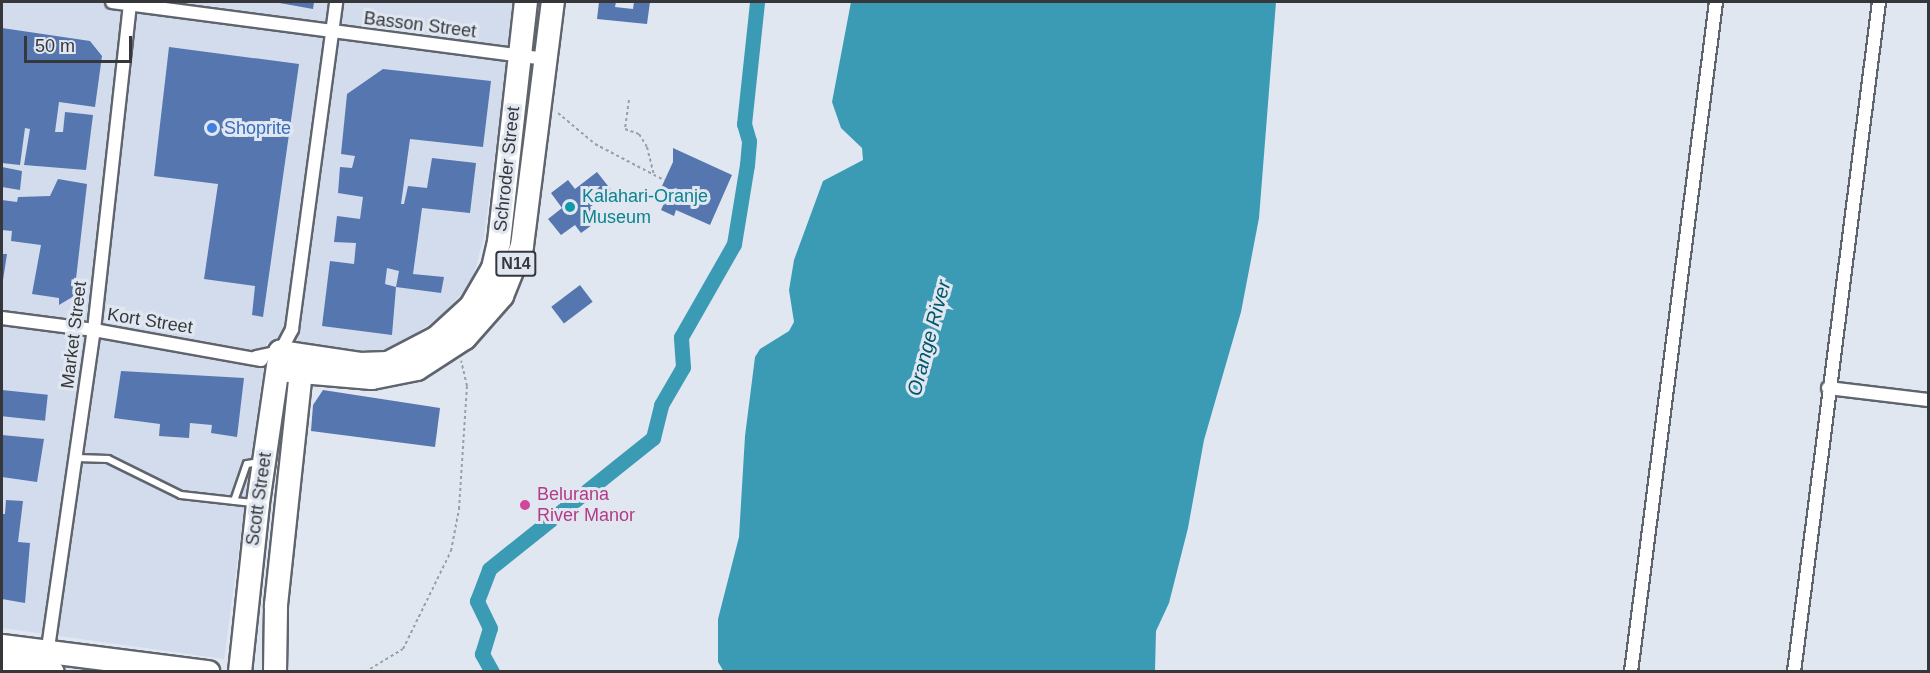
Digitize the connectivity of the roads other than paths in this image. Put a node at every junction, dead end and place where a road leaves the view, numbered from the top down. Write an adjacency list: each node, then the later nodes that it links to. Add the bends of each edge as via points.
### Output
1 (112, 2): 7 (street, Basson Street)
2 (336, 2): 8 (street, Scott Street)
3 (526, 2): 9 (highway, Schroder Street / N14)
4 (553, 2): 10 (highway, Schroder Street / N14)
5 (1716, 2): 29 (street)
6 (1879, 2): 17 (street)
7 (130, 3): 8 (street, Basson Street); 13 (street, Market Street)
8 (332, 33): 9 (street, Basson Street); 12 (street, Scott Street)
9 (518, 55): 10 (street, Basson Street); 16 (highway, Schroder Street / N14, via 499,242 493,268 471,306 436,338 388,363)
10 (546, 58): 16 (highway, Schroder Street / N14, via 522,246 502,296 465,338 417,369 372,378)
11 (2, 318): 13 (street, Kort Street)
12 (292, 329): 15 (street, Scott Street); 16 (street, Scott Street)
13 (94, 330): 14 (street, Kort Street); 19 (street, Market Street)
14 (256, 357): 15 (street, Schroder Street)
15 (279, 361): 16 (highway, Schroder Street / N14); 20 (highway, Scott Street)
16 (302, 364): 22 (highway, Scott Street)
17 (1828, 388): 18 (street); 30 (street)
18 (1929, 400)
19 (77, 458): 21 (lane, via 108,459 181,495); 25 (street, Market Street)
20 (264, 462): 21 (lane, via 248,463); 22 (highway, Scott Street)
21 (234, 501): 22 (lane)
22 (273, 504): 27 (highway, Scott Street); 28 (highway, Scott Street)
23 (2, 646): 25 (highway)
24 (2, 665): 25 (highway)
25 (47, 667): 26 (highway)
26 (208, 672)
27 (240, 672)
28 (275, 672)
29 (1631, 672)
30 (1794, 672)

